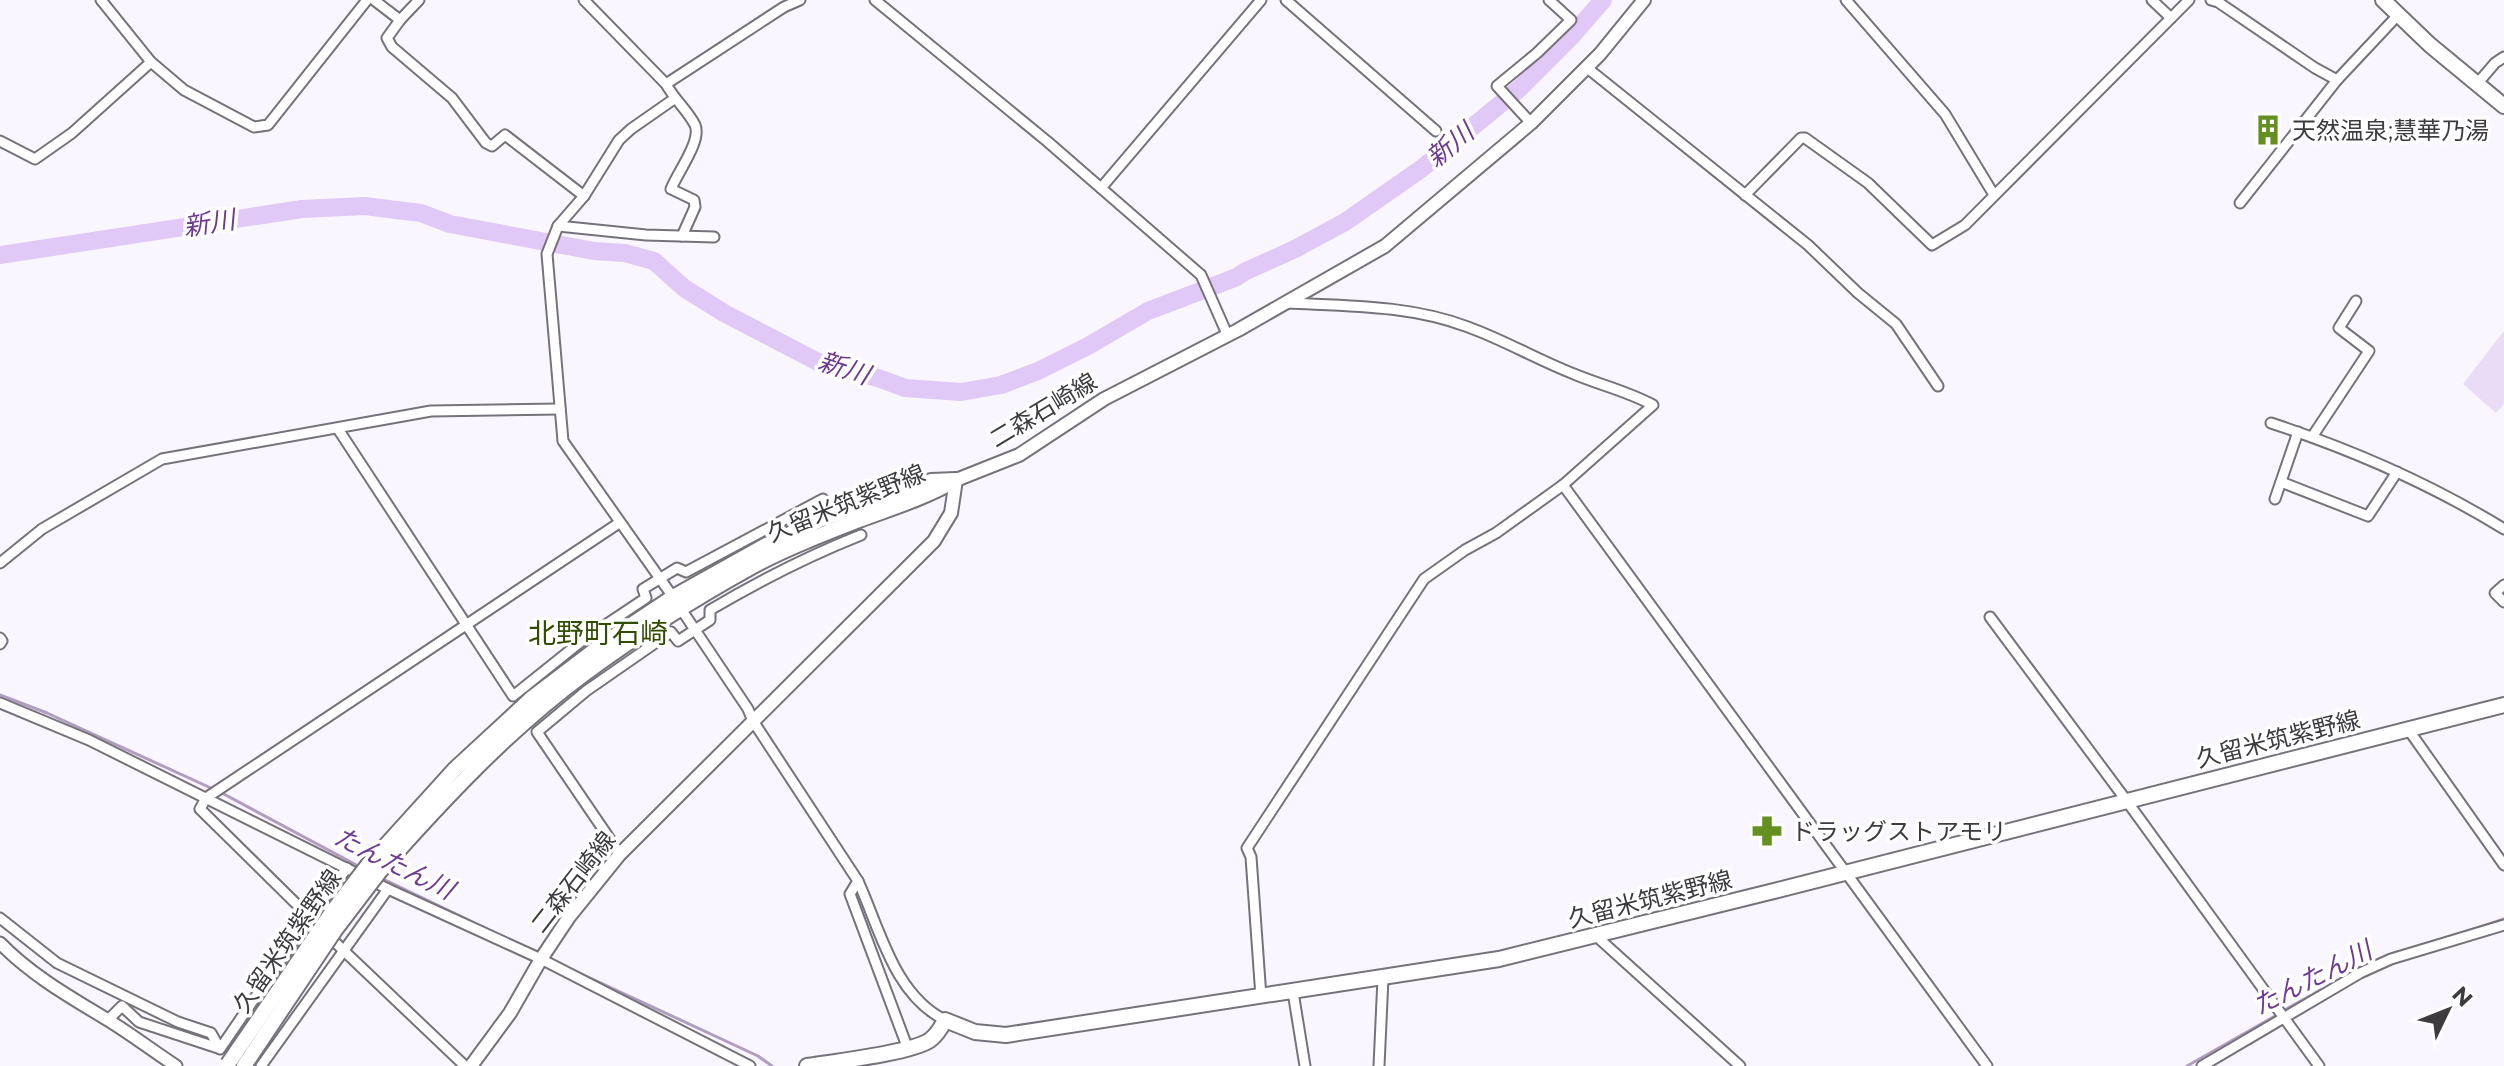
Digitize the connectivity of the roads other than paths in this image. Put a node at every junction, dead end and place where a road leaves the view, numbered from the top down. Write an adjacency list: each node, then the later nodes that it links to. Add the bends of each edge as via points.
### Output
1 (101, 0): 21 (street)
2 (367, 0): 21 (street, via 268,125 254,127 184,90)
3 (374, 0): 19 (street)
4 (419, 0): 19 (street)
5 (584, 0): 24 (street)
6 (800, 0): 24 (street)
7 (875, 0): 31 (street)
8 (1261, 0): 31 (street)
9 (1286, 0): 29 (street)
10 (1549, 0): 28 (street, via 1571,20 1497,86)
11 (1644, 0): 22 (main road, 二森石崎線)
12 (1846, 0): 33 (street, via 1945,114)
13 (2152, 0): 18 (street)
14 (2189, 0): 18 (street)
15 (2211, 0): 23 (street)
16 (2383, 0): 17 (main road)
17 (2398, 15): 23 (street); 25 (main road)
18 (2171, 18): 33 (street)
19 (400, 20): 34 (street, via 387,38 392,47 452,98 486,143 492,146 505,135)
20 (2504, 57): 25 (street)
21 (151, 62): 30 (street, via 35,159)
22 (1586, 67): 28 (main road, 二森石崎線); 32 (street)
23 (2337, 80): 35 (street)
24 (666, 84): 26 (street)
25 (2477, 84): 27 (main road)
26 (674, 99): 34 (street, via 619,140); 37 (street, via 697,134 671,189 694,200)
27 (2504, 106)
28 (1531, 123): 40 (main road, 二森石崎線, via 1385,246)
29 (1436, 131)
30 (0, 141)
31 (1101, 188): 41 (street, via 1201,275)
32 (1745, 195): 33 (street, via 1805,138 1868,183 1932,245 1965,225); 42 (street, via 1896,324)
33 (1994, 195)
34 (584, 196): 36 (street)
35 (2240, 203)
36 (558, 226): 37 (street); 43 (street, via 547,254)
37 (682, 236): 38 (street)
38 (714, 237)
39 (2356, 301): 47 (street, via 2339,328 2369,351)
40 (1286, 303): 41 (main road, 二森石崎線); 51 (street, via 1424,314 1467,326 1653,405)
41 (1227, 334): 49 (main road, 二森石崎線, via 1104,399 1019,455)
42 (1938, 386)
43 (560, 409): 45 (street, via 431,411); 54 (street, via 563,441)
44 (2271, 423): 46 (street)
45 (338, 429): 57 (street, via 162,459 42,529); 63 (street)
46 (2298, 432): 47 (street); 50 (street)
47 (2312, 437): 48 (street)
48 (2397, 472): 50 (street, via 2368,516); 55 (street)
49 (956, 480): 61 (main road, 久留米筑紫野線, via 812,538); 67 (main road, 二森石崎線, via 951,513 934,541)
50 (2281, 482): 53 (street)
51 (1563, 485): 75 (street); 87 (street, via 1424,579 1247,848)
52 (823, 499): 58 (street, via 686,572 677,568)
53 (2275, 499)
54 (619, 523): 58 (street); 63 (street)
55 (2504, 529)
56 (861, 535): 64 (street, via 759,580 710,610 710,620)
57 (0, 563)
58 (660, 579): 61 (street); 63 (street, via 643,589 646,598 513,696)
59 (2504, 585): 60 (street, via 2495,593)
60 (2504, 602)
61 (677, 603): 64 (street); 74 (main road, 久留米筑紫野線, via 543,707)
62 (1990, 617): 70 (street)
63 (467, 625): 69 (street)
64 (694, 630): 67 (street); 71 (street, via 678,641 671,632 537,732)
65 (0, 703): 69 (street)
66 (2504, 705): 68 (main road, 久留米筑紫野線)
67 (753, 721): 71 (main road, 二森石崎線); 76 (street)
68 (2408, 729): 70 (main road, 久留米筑紫野線); 72 (street)
69 (206, 798): 73 (street); 78 (street, via 200,809)
70 (2126, 800): 75 (main road, 久留米筑紫野線); 88 (street)
71 (620, 854): 84 (main road, 二森石崎線)
72 (2504, 865)
73 (347, 868): 77 (street); 78 (street)
74 (374, 868): 93 (main road, 久留米筑紫野線, bridge, via 332,912); 95 (main road, 久留米筑紫野線, bridge)
75 (1845, 874): 81 (main road, 久留米筑紫野線); 103 (street)
76 (858, 881): 90 (street, via 893,966 928,1009); 92 (street, via 850,894)
77 (388, 889): 83 (street); 84 (street)
78 (310, 917): 83 (street); 91 (street)
79 (0, 918): 91 (street, via 57,963 211,1033)
80 (2504, 925): 88 (street, via 2391,959)
81 (1595, 935): 85 (main road, 久留米筑紫野線, via 1499,959); 102 (street)
82 (0, 943): 89 (street, via 71,1000)
83 (343, 950): 96 (street); 97 (street)
84 (541, 959): 97 (main road, 二森石崎線, via 510,1013); 98 (street)
85 (1383, 978): 86 (main road, 久留米筑紫野線); 101 (street)
86 (1293, 992): 87 (main road, 久留米筑紫野線); 100 (street)
87 (1261, 997): 90 (main road, 久留米筑紫野線, via 1006,1035 975,1032)
88 (2282, 1014): 104 (street); 105 (street)
89 (108, 1020): 91 (street, via 122,1006 139,1022); 94 (street)
90 (945, 1020): 92 (main road, via 933,1039)
91 (220, 1049): 95 (street)
92 (908, 1049): 99 (main road)
93 (227, 1065)
94 (176, 1066)
95 (244, 1066)
96 (261, 1066)
97 (468, 1066)
98 (750, 1066)
99 (807, 1066)
100 (1305, 1066)
101 (1379, 1066)
102 (1740, 1066)
103 (1987, 1066)
104 (2202, 1066)
105 (2319, 1066)

